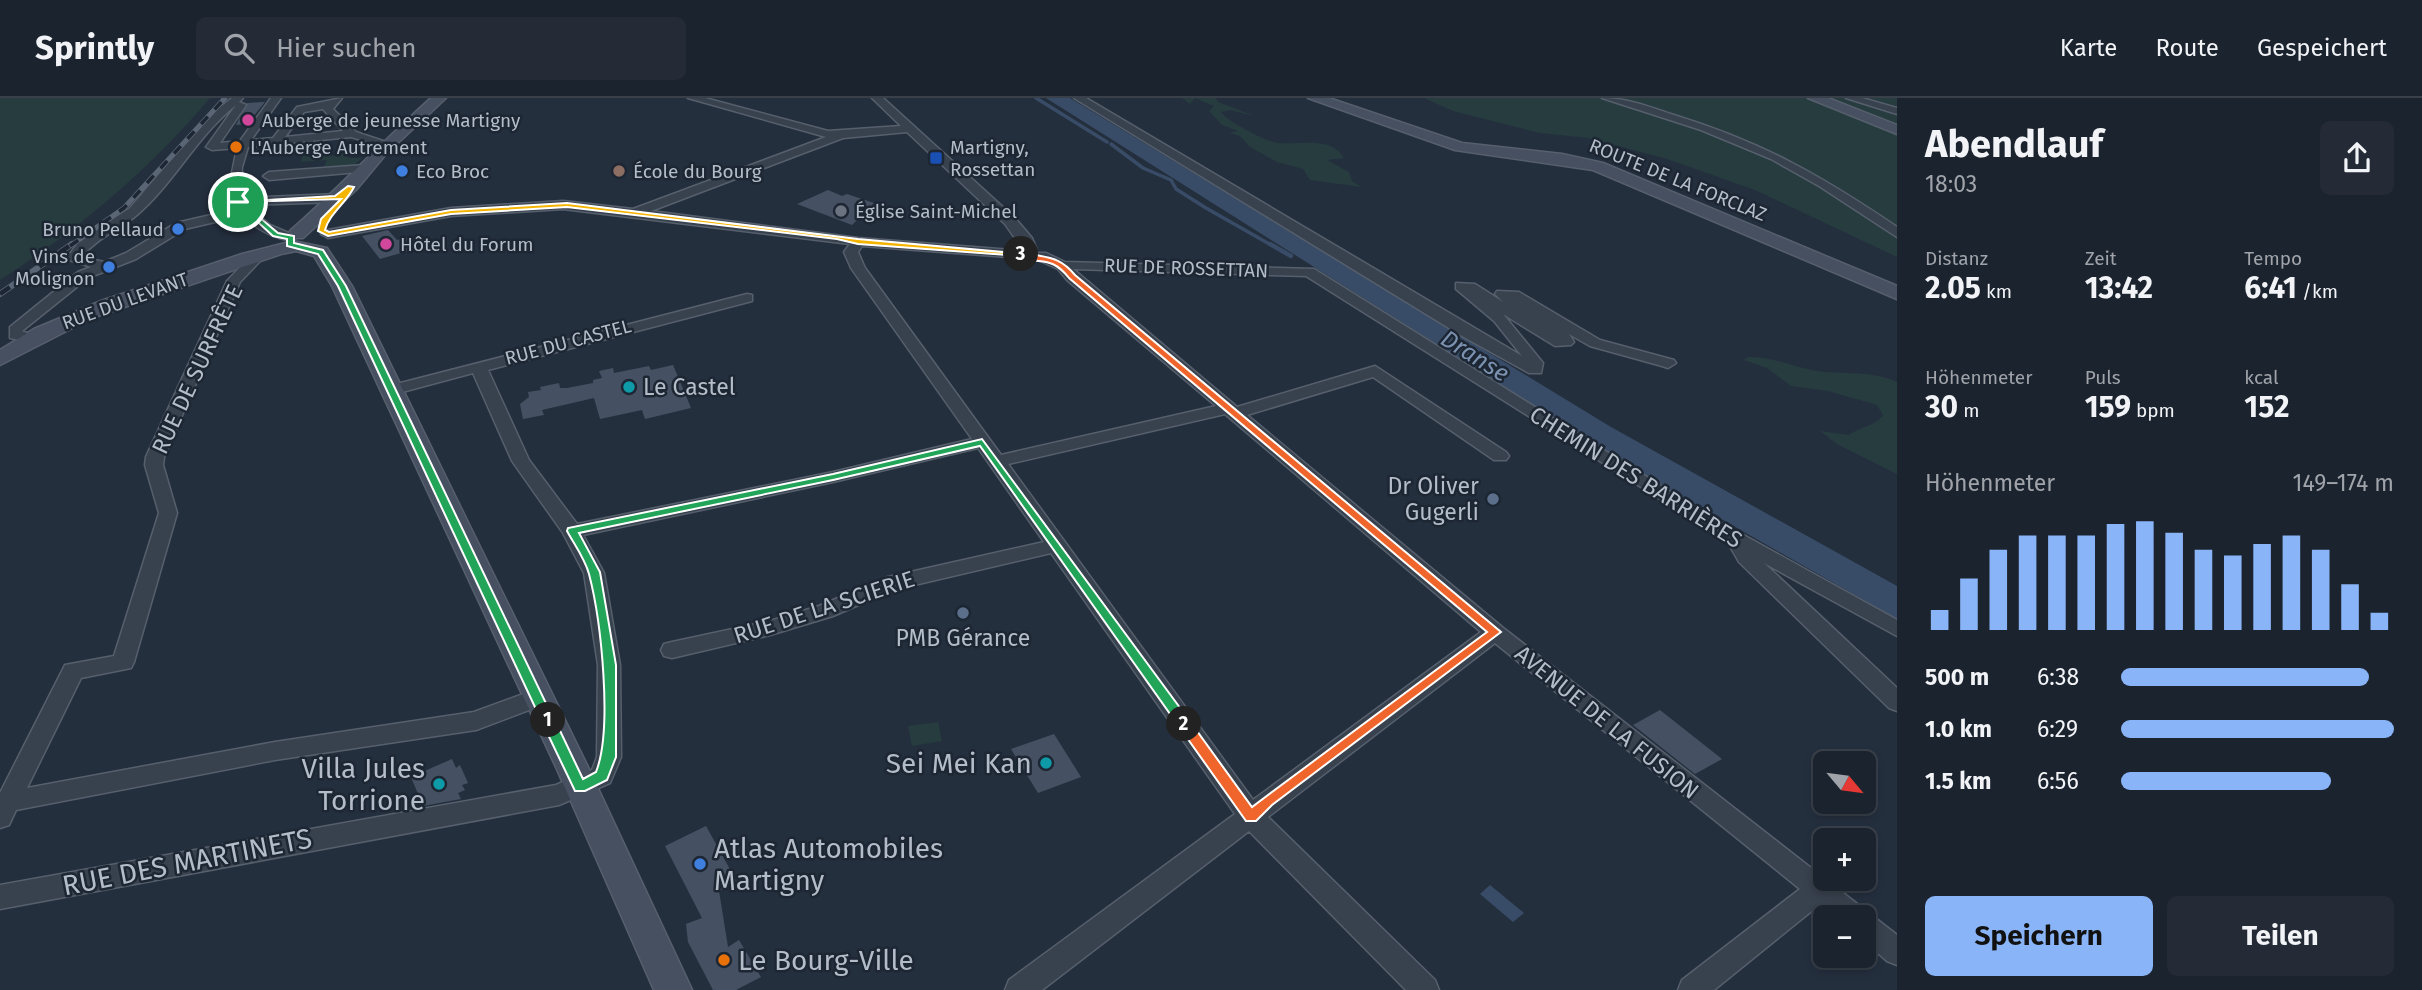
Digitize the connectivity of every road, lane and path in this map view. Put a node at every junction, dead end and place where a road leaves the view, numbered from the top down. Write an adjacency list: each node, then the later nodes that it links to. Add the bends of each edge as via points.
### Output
1 (238, 98): 33 (street, via 213,118 134,211 73,259)
2 (244, 98): 18 (street, via 212,147)
3 (276, 98): 18 (street)
4 (439, 98): 19 (street)
5 (693, 98): 17 (street)
6 (877, 98): 14 (street, AVENUE DE LA FUSION)
7 (1079, 98): 41 (street, via 1535,370 1535,363 1499,318 1461,286 1470,287 1560,343 1566,342 1565,338 1501,295 1514,295 1602,346)
8 (1315, 98): 37 (street, ROUTE DE LA FORCLAZ, via 1460,147 1597,166)
9 (1606, 98): 27 (street, via 1738,141 1793,165)
10 (1815, 98): 15 (street)
11 (1851, 98): 13 (street)
12 (333, 102): 16 (street, via 333,116); 20 (street, via 302,109)
13 (1897, 111)
14 (909, 128): 17 (street); 31 (street, AVENUE DE LA FUSION, via 1010,221 1027,241)
15 (1897, 130)
16 (352, 134): 19 (street); 20 (street)
17 (839, 136): 25 (street)
18 (242, 144): 20 (street); 23 (street, via 233,175 233,199)
19 (389, 145): 21 (street)
20 (275, 155): 21 (street); 24 (street)
21 (365, 169): 22 (street)
22 (344, 193): 24 (street); 28 (street, via 344,200 324,221); 29 (street)
23 (238, 202): 24 (street); 29 (street, via 276,235)
24 (260, 202)
25 (637, 213): 28 (street, via 567,205 459,211); 30 (street)
26 (211, 219): 33 (street, via 181,226 131,256)
27 (1897, 233)
28 (325, 235): 29 (street, RUE DU LEVANT); 36 (street)
29 (295, 241): 32 (street, RUE DU LEVANT); 36 (street, via 321,252)
30 (858, 242): 31 (street); 45 (street, via 851,252 858,268)
31 (1030, 253): 34 (street, AVENUE DE LA FUSION)
32 (254, 256): 39 (street, RUE DU LEVANT, via 90,312); 57 (street, RUE DE SURFRÊTE, via 234,282 155,457 168,513 123,662 72,671)
33 (103, 266): 39 (street, via 74,281 15,330 15,335)
34 (1063, 266): 35 (street, RUE DE ROSSETTAN); 44 (street, AVENUE DE LA FUSION)
35 (1309, 272): 49 (street, CHEMIN DES BARRIÈRES)
36 (342, 286): 43 (street)
37 (1897, 293)
38 (747, 298): 42 (street, RUE DU CASTEL)
39 (31, 340): 40 (street, RUE DU LEVANT)
40 (0, 359)
41 (1668, 363)
42 (478, 366): 43 (street, RUE DU CASTEL); 48 (street, via 521,461)
43 (391, 390): 54 (street)
44 (1232, 410): 46 (street, via 1375,371); 47 (street); 52 (street, AVENUE DE LA FUSION)
45 (982, 442): 47 (street); 48 (street)
46 (1500, 456)
47 (998, 461): 50 (street)
48 (572, 531): 56 (street, via 594,572 611,702 607,768 602,776)
49 (1738, 540): 51 (street, CHEMIN DES BARRIÈRES); 55 (street, via 1746,557)
50 (1058, 545): 53 (street, RUE DE LA SCIERIE, via 888,584 814,615); 58 (street)
51 (1897, 629)
52 (1495, 632): 58 (street, via 1267,800); 59 (street, AVENUE DE LA FUSION)
53 (672, 650)
54 (537, 698): 56 (street); 57 (street, RUE DE SURFRÊTE, via 476,721 275,751)
55 (1897, 702)
56 (580, 787): 62 (street, RUE DES MARTINETS); 66 (street)
57 (3, 808)
58 (1251, 817): 67 (street); 68 (street)
59 (1813, 885)
60 (1818, 891): 69 (street)
61 (1820, 891): 63 (street, AVENUE DE LA FUSION)
62 (0, 897)
63 (1838, 905)
64 (1876, 935): 65 (street)
65 (1897, 952)
66 (673, 990)
67 (1019, 990)
68 (1425, 990)
69 (1692, 990)

